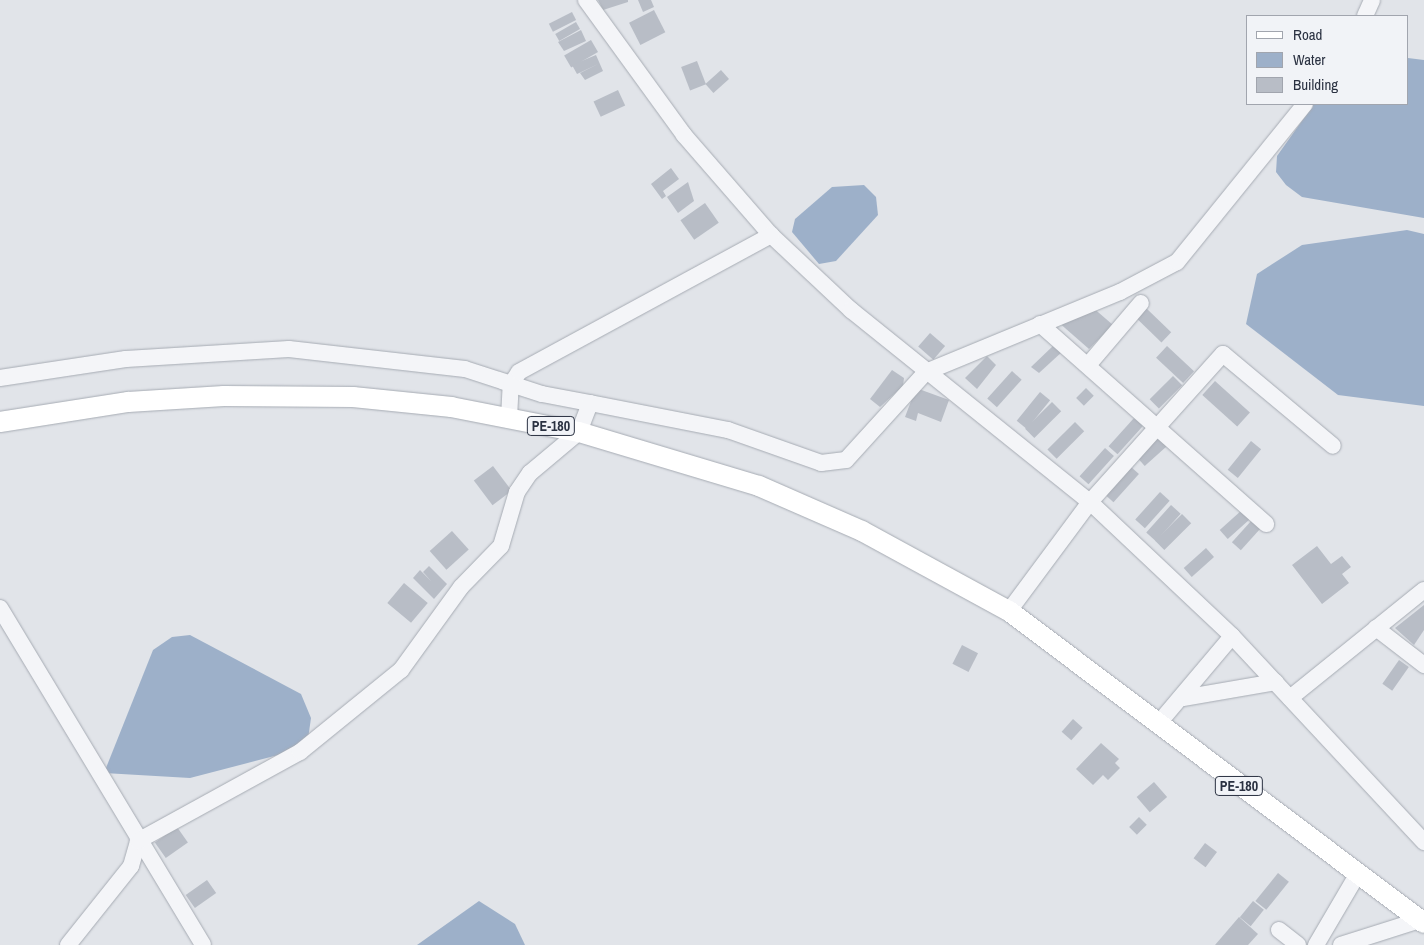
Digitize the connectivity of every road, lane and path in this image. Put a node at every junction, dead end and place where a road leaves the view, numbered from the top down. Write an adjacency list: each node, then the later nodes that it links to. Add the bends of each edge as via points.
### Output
1 (586, 0): 5 (street, via 684,135)
2 (1372, 0): 3 (street)
3 (1366, 15)
4 (1304, 105): 7 (street, via 1177,262 1120,292)
5 (771, 235): 9 (street); 11 (street, via 519,372)
6 (1141, 303): 8 (street)
7 (1040, 324): 8 (street); 9 (street)
8 (1089, 364): 15 (street)
9 (926, 372): 12 (street, via 860,448 846,460 830,464 677,417); 18 (street)
10 (0, 378): 11 (street, via 126,359 289,349 466,369)
11 (511, 384): 12 (street); 13 (street)
12 (590, 403): 16 (street)
13 (509, 418): 14 (main road, PE-180, via 353,397 270,396 128,402); 16 (main road, PE-180)
14 (0, 422)
15 (1157, 427): 17 (street, via 1223,354); 18 (street); 19 (street)
16 (579, 432): 22 (main road, PE-180, via 759,486 862,531); 30 (street, via 530,473 512,503 501,546 461,587 422,646 376,695 300,752)
17 (1333, 446)
18 (1090, 502): 22 (street); 24 (street)
19 (1266, 524)
20 (1424, 590): 23 (street)
21 (0, 608): 30 (street)
22 (1009, 611): 29 (main road, PE-180)
23 (1376, 628): 25 (street); 28 (street)
24 (1232, 636): 26 (street); 27 (street)
25 (1424, 665)
26 (1276, 682): 27 (street); 28 (street)
27 (1183, 698): 29 (street)
28 (1290, 698): 31 (street)
29 (1158, 724): 32 (main road, PE-180)
30 (138, 842): 35 (street, via 131,866); 36 (street)
31 (1424, 842)
32 (1357, 876): 33 (main road, PE-180); 38 (street)
33 (1422, 921): 39 (street)
34 (1279, 930): 37 (street)
35 (68, 945)
36 (203, 945)
37 (1298, 945)
38 (1316, 945)
39 (1342, 945)

